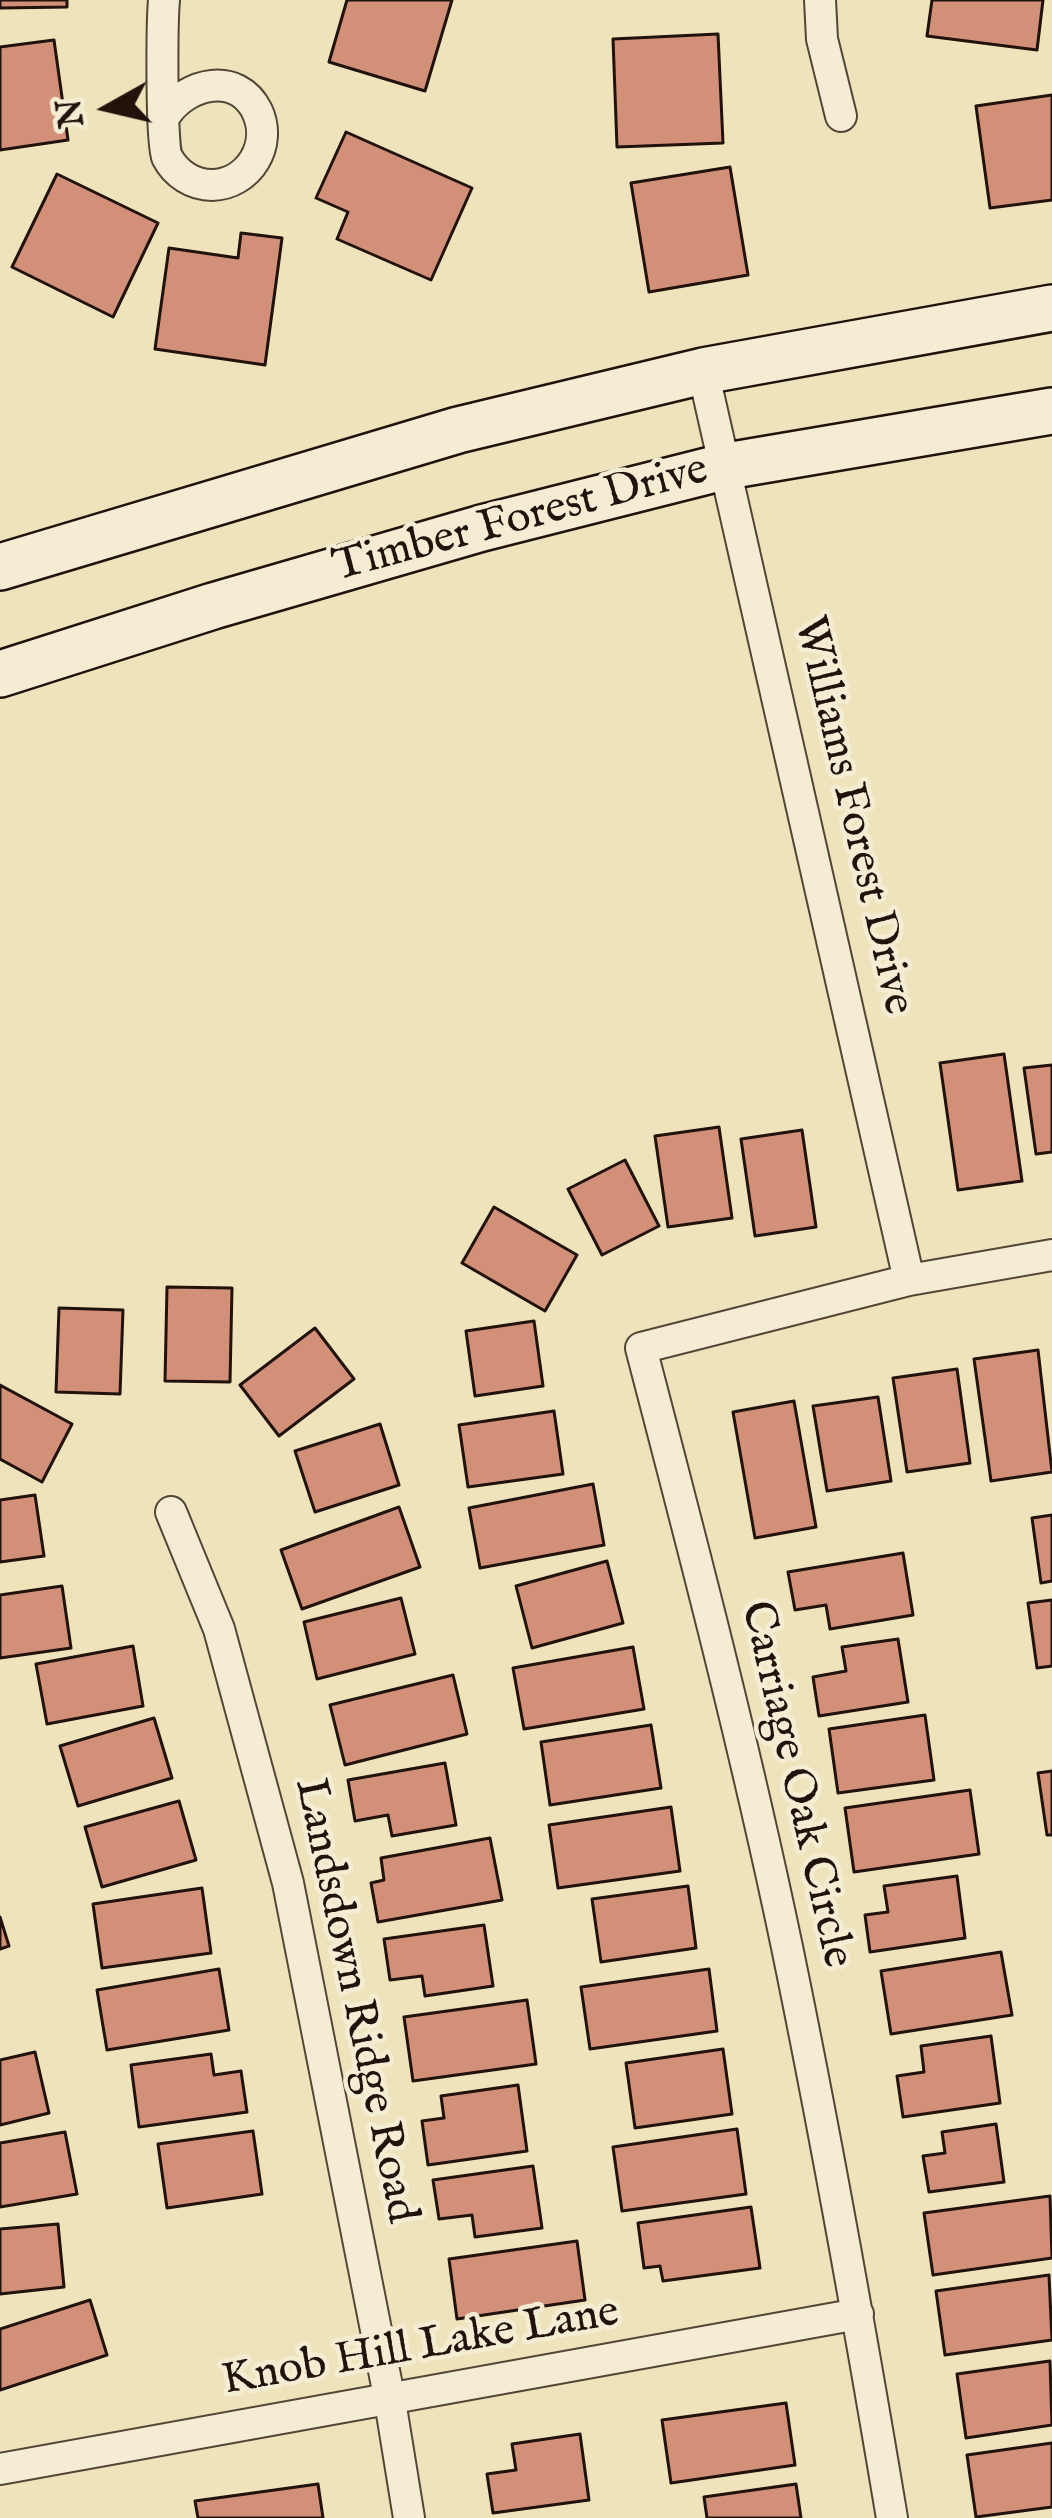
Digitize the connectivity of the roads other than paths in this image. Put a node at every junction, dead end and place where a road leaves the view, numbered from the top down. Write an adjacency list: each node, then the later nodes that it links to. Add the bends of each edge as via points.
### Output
1 (164, 0): 3 (street)
2 (820, 0): 4 (street)
3 (166, 114)
4 (841, 116)
5 (1052, 308): 6 (main road)
6 (703, 371): 8 (street, Williams Forest Drive); 9 (main road, via 458,430)
7 (1052, 411): 8 (main road, Timber Forest Drive)
8 (727, 466): 10 (main road, Timber Forest Drive, via 460,534); 12 (street, Williams Forest Drive)
9 (0, 567)
10 (0, 674)
11 (1052, 1255): 12 (street)
12 (909, 1280): 14 (street, Carriage Oak Circle, via 640,1348 776,1900)
13 (171, 1512): 15 (street, Landsdown Ridge Road, via 218,1629 288,1883)
14 (858, 2314): 15 (street, Knob Hill Lake Lane); 18 (street, Carriage Oak Circle)
15 (390, 2401): 16 (street, Knob Hill Lake Lane); 17 (street, Landsdown Ridge Road)
16 (0, 2469)
17 (409, 2518)
18 (892, 2518)

